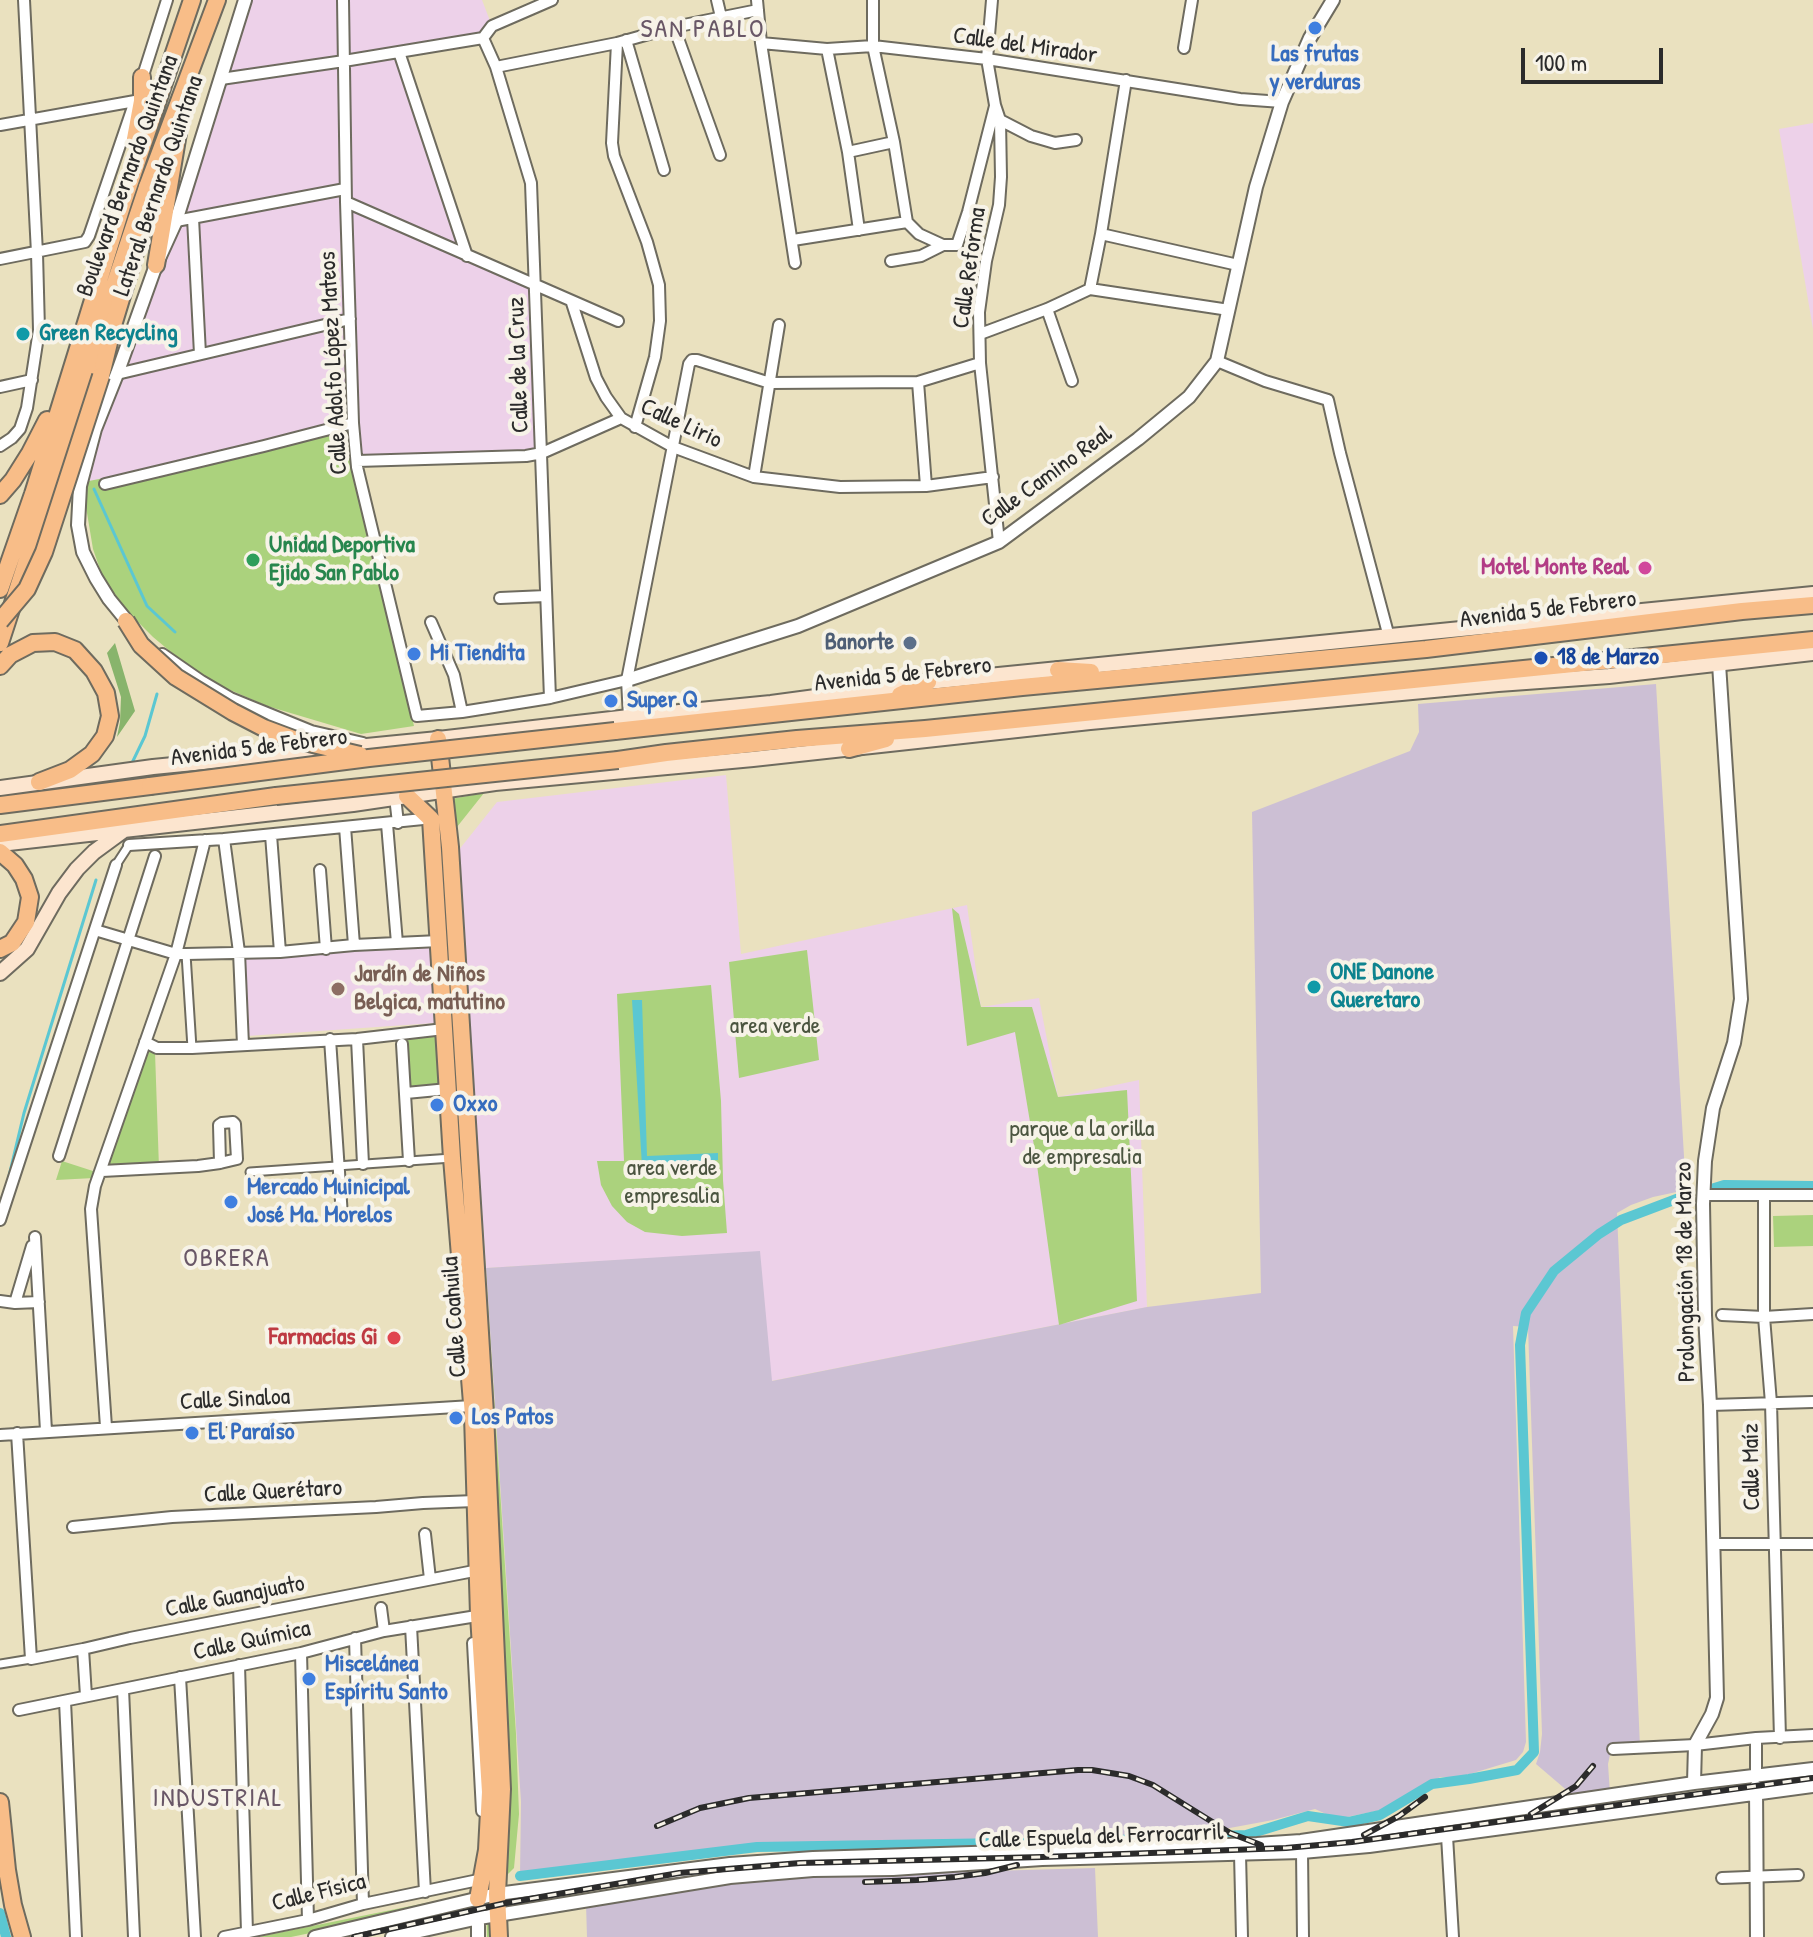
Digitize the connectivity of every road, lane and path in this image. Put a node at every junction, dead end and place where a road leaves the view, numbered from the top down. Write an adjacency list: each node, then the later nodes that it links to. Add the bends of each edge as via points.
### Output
1 (24, 0): 33 (street)
2 (167, 0): 26 (street)
3 (192, 0): 44 (main road, Boulevard Bernardo Quintana)
4 (217, 0): 29 (main road, Boulevard Bernardo Quintana)
5 (245, 0): 27 (street, Lateral Bernardo Quintana)
6 (343, 0): 24 (street, Calle Adolfo López Mateos)
7 (552, 0): 16 (street, via 492,26)
8 (717, 0): 14 (street)
9 (873, 0): 19 (street)
10 (992, 0): 23 (street, Calle Reforma)
11 (1192, 0): 20 (street)
12 (1333, 0): 31 (street, Calle Camino Real)
13 (757, 5): 14 (street); 18 (street)
14 (721, 17): 15 (street)
15 (674, 27): 17 (street); 39 (street)
16 (483, 38): 22 (street); 25 (street, Calle de la Cruz)
17 (621, 42): 25 (street); 40 (street); 80 (street, via 614,156 659,285 655,357)
18 (761, 43): 21 (street, Calle del Mirador); 50 (street)
19 (873, 46): 21 (street, Calle del Mirador); 23 (street, Calle del Mirador); 37 (street)
20 (1184, 48)
21 (827, 49): 38 (street)
22 (399, 52): 24 (street); 53 (street)
23 (987, 59): 28 (street, Calle del Mirador); 32 (street, Calle Reforma)
24 (344, 61): 27 (street); 42 (street, Calle Adolfo López Mateos)
25 (496, 67): 59 (street, Calle de la Cruz, via 531,183)
26 (142, 77): 30 (street); 44 (main road)
27 (221, 79): 46 (street, Lateral Bernardo Quintana)
28 (1126, 80): 31 (street, Calle del Mirador); 49 (street)
29 (186, 83): 41 (main road, Boulevard Bernardo Quintana); 57 (main road)
30 (135, 101): 33 (street); 52 (street, via 89,236 85,242)
31 (1282, 102): 58 (street, Calle Camino Real)
32 (995, 105): 34 (street, Calle Reforma); 51 (street, via 957,245)
33 (29, 118): 35 (street); 52 (street)
34 (1000, 120): 36 (street, via 1043,140); 67 (street, Calle Reforma, via 999,205 986,261)
35 (0, 125)
36 (1076, 140)
37 (894, 142): 38 (street); 47 (street)
38 (848, 152): 48 (street)
39 (720, 155)
40 (664, 170)
41 (147, 187): 72 (main road, via 141,233 114,322); 101 (main road, Boulevard Bernardo Quintana)
42 (345, 189): 43 (street, Calle Adolfo López Mateos); 45 (street)
43 (346, 202): 53 (street); 64 (street, Calle Adolfo López Mateos)
44 (123, 203): 68 (main road, Boulevard Bernardo Quintana)
45 (193, 218): 46 (street); 69 (street)
46 (176, 221): 57 (street, Lateral Bernardo Quintana)
47 (907, 222): 48 (street); 51 (street)
48 (859, 230): 50 (street)
49 (1101, 234): 58 (street); 60 (street)
50 (793, 240): 56 (street)
51 (943, 245): 55 (street, via 921,256)
52 (37, 253): 54 (street); 73 (street, via 39,330)
53 (467, 256): 59 (street)
54 (0, 259)
55 (891, 261)
56 (795, 263)
57 (156, 265): 72 (street, Lateral Bernardo Quintana)
58 (1238, 265): 63 (street, Calle Camino Real)
59 (536, 286): 61 (street); 83 (street, Calle de la Cruz)
60 (1090, 289): 62 (street); 63 (street)
61 (572, 303): 65 (street); 78 (street, via 596,378)
62 (1047, 309): 67 (street); 74 (street)
63 (1229, 310): 70 (street, Calle Camino Real)
64 (350, 319): 69 (street); 79 (street, Calle Adolfo López Mateos)
65 (618, 321)
66 (779, 325): 76 (street)
67 (980, 334): 71 (street, Calle Reforma)
68 (80, 340): 89 (main road, via 51,413); 91 (main road, Boulevard Bernardo Quintana)
69 (200, 354): 72 (street)
70 (1217, 361): 90 (street, Calle Camino Real, via 1189,397); 99 (street, via 1328,400)
71 (980, 363): 75 (street); 86 (street, Calle Reforma)
72 (109, 375): 96 (main road, bridge, via 44,552 27,589); 97 (street, Lateral Bernardo Quintana, via 83,470 78,525 96,578)
73 (32, 380): 77 (street); 81 (street, via 20,429)
74 (1072, 381)
75 (918, 382): 76 (street); 88 (street)
76 (770, 383): 82 (street, via 692,360); 85 (street)
77 (0, 387)
78 (621, 418): 80 (street, Calle Lirio); 83 (street, Calle Lirio)
79 (353, 423): 84 (street, Calle Adolfo López Mateos); 87 (street)
80 (635, 427): 82 (street, Calle Lirio)
81 (2, 445)
82 (673, 447): 85 (street, Calle Lirio); 107 (street)
83 (542, 453): 84 (street, Calle Lirio); 93 (street, Calle de la Cruz)
84 (357, 461): 114 (street, Calle Adolfo López Mateos)
85 (754, 477): 88 (street, Calle Lirio, via 840,487)
86 (993, 477): 88 (street, Calle Lirio); 90 (street, Calle Reforma)
87 (105, 484)
88 (926, 486)
89 (0, 495)
90 (999, 542): 107 (street, Calle Camino Real, via 798,626)
91 (0, 589)
92 (1813, 594): 99 (main road, Avenida 5 de Febrero)
93 (546, 596): 94 (street); 109 (street, Calle de la Cruz)
94 (500, 598)
95 (1813, 605): 106 (main road, Avenida 5 de Febrero)
96 (0, 621)
97 (126, 621): 119 (main road, bridge, via 141,645 176,677 233,712 296,740)
98 (431, 622): 112 (street, via 454,675)
99 (1389, 637): 105 (main road, Avenida 5 de Febrero)
100 (1813, 640): 111 (main road, Avenida 5 de Febrero)
101 (0, 643)
102 (1813, 653): 103 (main road)
103 (1719, 664): 113 (main road); 167 (street, Prolongación 18 de Marzo, via 1741,999 1734,1043 1713,1108)
104 (0, 666): 120 (main road, via 33,643 55,642 75,650 106,693 110,716 105,736 92,754)
105 (1058, 670): 106 (main road); 108 (main road, Avenida 5 de Febrero)
106 (1136, 676): 110 (main road, Avenida 5 de Febrero)
107 (627, 680): 109 (street, Calle Camino Real); 115 (street)
108 (928, 682): 110 (main road); 115 (main road, Avenida 5 de Febrero)
109 (550, 698): 112 (street, Calle Camino Real)
110 (882, 702): 119 (main road, Avenida 5 de Febrero, bridge)
111 (1119, 709): 113 (main road); 116 (main road, Avenida 5 de Febrero)
112 (462, 712): 114 (street, Calle Camino Real)
113 (1197, 713): 118 (main road)
114 (417, 716)
115 (629, 717): 117 (main road, Avenida 5 de Febrero)
116 (925, 729): 118 (main road); 129 (main road, Avenida 5 de Febrero, bridge, via 276,796)
117 (438, 739): 119 (main road, Avenida 5 de Febrero); 122 (main road, Calle Coahuila)
118 (849, 749): 122 (main road)
119 (368, 751): 120 (main road, Avenida 5 de Febrero, via 153,767); 124 (main road, Avenida 5 de Febrero, bridge)
120 (39, 782): 121 (main road, Avenida 5 de Febrero)
121 (0, 788)
122 (443, 791): 123 (main road); 125 (main road, Calle Coahuila)
123 (401, 796): 125 (main road); 126 (street); 128 (main road)
124 (0, 805)
125 (439, 818): 126 (street); 141 (main road, Calle Coahuila); 195 (main road, Calle Coahuila, via 485,1414)
126 (392, 824): 127 (street); 142 (street)
127 (345, 827): 130 (street); 143 (street)
128 (125, 829): 133 (main road); 149 (main road, via 77,869 27,949)
129 (0, 834)
130 (271, 835): 131 (street); 147 (street)
131 (224, 839): 132 (street); 146 (street)
132 (205, 840): 134 (street); 148 (street)
133 (0, 844)
134 (129, 845): 137 (street)
135 (0, 852): 144 (main road, via 15,865 30,897 26,922 12,943)
136 (155, 856): 140 (street)
137 (116, 865): 139 (street)
138 (320, 870): 145 (street)
139 (95, 930): 140 (street); 171 (street)
140 (129, 941): 148 (street); 159 (street)
141 (439, 941): 142 (street); 150 (main road, Calle Coahuila)
142 (397, 943): 143 (street)
143 (354, 945): 145 (street)
144 (0, 949)
145 (326, 949): 147 (street)
146 (239, 952): 147 (street); 148 (street); 155 (street)
147 (280, 952)
148 (181, 954): 153 (street); 156 (street)
149 (0, 973)
150 (444, 1029): 152 (street); 157 (main road, Calle Coahuila)
151 (330, 1039): 152 (street); 155 (street); 164 (street)
152 (357, 1039): 163 (street)
153 (145, 1042): 156 (street, via 157,1048); 165 (street)
154 (402, 1044): 158 (street)
155 (243, 1045): 156 (street)
156 (192, 1048)
157 (448, 1089): 158 (street); 160 (main road, Calle Coahuila)
158 (406, 1093): 161 (street)
159 (59, 1156)
160 (452, 1158): 161 (street); 181 (main road, Calle Coahuila)
161 (409, 1161): 163 (street)
162 (220, 1163): 162 (street, via 238,1159 232,1122 219,1127); 165 (street)
163 (363, 1164): 164 (street)
164 (339, 1166): 166 (street); 170 (street)
165 (102, 1171): 182 (street, via 91,1209)
166 (250, 1172)
167 (1703, 1195): 168 (street); 180 (street, Prolongación 18 de Marzo)
168 (1764, 1195): 169 (street); 177 (street, Calle Maíz)
169 (1813, 1195)
170 (342, 1216)
171 (0, 1220)
172 (0, 1301): 174 (street)
173 (39, 1302): 174 (street); 174 (street, via 35,1237); 183 (street)
174 (15, 1303)
175 (1813, 1314): 177 (street)
176 (1722, 1315): 177 (street)
177 (1764, 1317): 179 (street, Calle Maíz)
178 (1813, 1402): 179 (street)
179 (1771, 1403): 180 (street); 190 (street, Calle Maíz)
180 (1710, 1405): 189 (street, Prolongación 18 de Marzo)
181 (472, 1406): 182 (street, Calle Sinaloa); 186 (main road, Calle Coahuila)
182 (106, 1427): 183 (street, Calle Sinaloa)
183 (46, 1431): 184 (street, Calle Sinaloa)
184 (17, 1433): 185 (street, Calle Sinaloa); 201 (street)
185 (0, 1435)
186 (475, 1501): 187 (street, Calle Querétaro); 192 (main road, Calle Coahuila)
187 (73, 1527)
188 (425, 1534): 193 (street)
189 (1713, 1544): 190 (street); 212 (street, Prolongación 18 de Marzo, via 1717,1698)
190 (1774, 1544): 191 (street); 211 (street, Calle Maíz)
191 (1813, 1544)
192 (479, 1570): 193 (street, Calle Guanajuato); 195 (main road, Calle Coahuila)
193 (430, 1579): 199 (street, Calle Guanajuato)
194 (381, 1608): 197 (street)
195 (481, 1615): 196 (street, Calle Química); 221 (main road, Calle Coahuila)
196 (411, 1626): 197 (street, Calle Química); 228 (street)
197 (384, 1631): 198 (street, Calle Química)
198 (355, 1638): 200 (street, Calle Química); 231 (street)
199 (83, 1649): 201 (street, Calle Guanajuato); 206 (street)
200 (301, 1653): 203 (street, Calle Química); 234 (street)
201 (31, 1659): 202 (street, Calle Guanajuato)
202 (0, 1664)
203 (239, 1665): 204 (street, Calle Química); 235 (street)
204 (180, 1677): 205 (street, Calle Química); 239 (street)
205 (123, 1689): 206 (street, Calle Química); 238 (street)
206 (86, 1696): 207 (street, Calle Química)
207 (65, 1701): 208 (street, Calle Química); 237 (street)
208 (19, 1710)
209 (1813, 1735): 211 (street)
210 (1756, 1738): 211 (street); 212 (street); 215 (street)
211 (1780, 1738)
212 (1695, 1745): 213 (street); 216 (street, Prolongación 18 de Marzo)
213 (1613, 1749)
214 (1813, 1769): 215 (street, Calle Espuela del Ferrocarril)
215 (1756, 1776): 216 (street, Calle Espuela del Ferrocarril); 218 (street)
216 (1694, 1783): 229 (street, Calle Espuela del Ferrocarril, via 1301,1841 813,1858)
217 (1813, 1786): 218 (street, Calle Espuela del Ferrocarril)
218 (1755, 1794): 220 (street, Calle Espuela del Ferrocarril); 225 (street)
219 (0, 1802): 236 (main road, via 7,1870)
220 (1447, 1836): 222 (street, Calle Espuela del Ferrocarril); 247 (street)
221 (494, 1850): 227 (main road, Calle Coahuila); 229 (main road, Calle Coahuila)
222 (1302, 1852): 223 (street, Calle Espuela del Ferrocarril); 246 (street)
223 (1240, 1854): 232 (street, Calle Espuela del Ferrocarril, via 813,1870 730,1877); 245 (street)
224 (1798, 1875): 225 (street)
225 (1755, 1877): 226 (street); 248 (street)
226 (1722, 1878)
227 (483, 1879): 228 (street, Calle Física); 230 (main road, Calle Coahuila)
228 (425, 1892): 231 (street, Calle Física)
229 (497, 1894): 230 (street, Calle Física); 232 (main road, Calle Coahuila)
230 (478, 1899): 233 (street); 241 (street, Calle Física)
231 (363, 1904): 234 (street, Calle Física)
232 (499, 1916): 233 (street, Calle Espuela del Ferrocarril); 244 (main road, Calle Coahuila)
233 (479, 1918): 242 (street, Calle Espuela del Ferrocarril); 243 (street)
234 (308, 1920): 235 (street, Calle Física)
235 (247, 1932): 240 (street, Calle Física)
236 (22, 1937)
237 (76, 1937)
238 (134, 1937)
239 (195, 1937)
240 (224, 1937)
241 (315, 1937)
242 (392, 1937)
243 (478, 1937)
244 (499, 1937)
245 (1242, 1937)
246 (1303, 1937)
247 (1453, 1937)
248 (1757, 1937)

